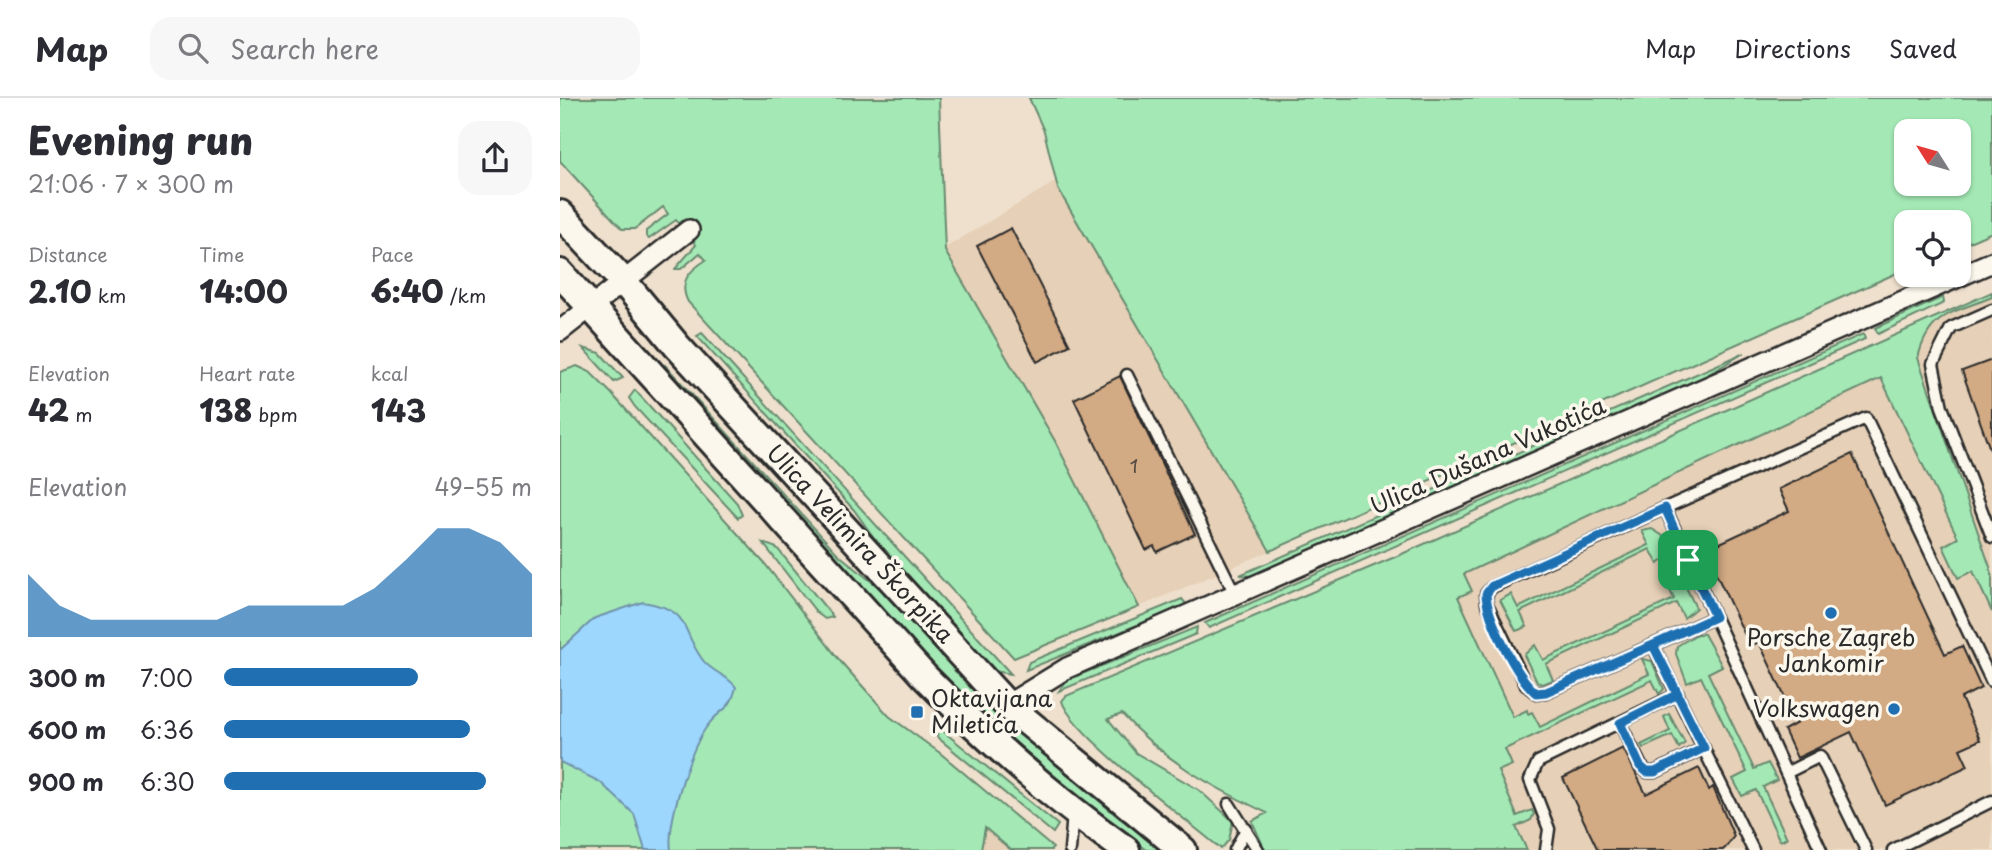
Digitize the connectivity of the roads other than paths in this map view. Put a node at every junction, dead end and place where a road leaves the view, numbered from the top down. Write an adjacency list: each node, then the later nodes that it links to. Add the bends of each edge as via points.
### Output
1 (560, 214): 5 (main road, Ulica Velimira Škorpika)
2 (689, 230): 5 (street)
3 (1992, 262): 12 (street, Ulica Dušana Vukotića)
4 (560, 273): 6 (main road, Ulica Velimira Škorpika)
5 (624, 282): 6 (street); 17 (main road, Ulica Velimira Škorpika, via 677,346)
6 (593, 307): 8 (street); 23 (main road, Ulica Velimira Škorpika, via 924,676 986,739)
7 (1992, 310): 11 (lane, via 1951,328 1933,364 1942,407)
8 (560, 331)
9 (1127, 375): 12 (lane)
10 (1665, 508): 13 (lane); 14 (lane, via 1492,586 1486,594 1504,643 1526,685 1536,693); 15 (lane, via 1866,418)
11 (1992, 537)
12 (1235, 594): 17 (street, Ulica Dušana Vukotića, via 1067,668)
13 (1715, 617): 14 (lane); 20 (lane)
14 (1653, 645): 16 (lane)
15 (1992, 682)
16 (1678, 694): 18 (lane); 19 (lane)
17 (1007, 705): 27 (main road, Ulica Velimira Škorpika)
18 (1620, 723): 19 (lane, via 1647,772); 30 (lane, via 1538,762 1530,780 1549,829)
19 (1704, 748): 31 (lane)
20 (1786, 773): 32 (lane); 33 (lane, via 1820,756)
21 (1992, 801): 34 (lane)
22 (1229, 804): 24 (lane)
23 (1073, 813): 25 (lane); 26 (main road, Ulica Velimira Škorpika)
24 (1245, 829): 28 (lane); 29 (lane)
25 (1070, 850)
26 (1126, 850)
27 (1183, 850)
28 (1235, 850)
29 (1258, 850)
30 (1546, 850)
31 (1753, 850)
32 (1821, 850)
33 (1866, 850)
34 (1893, 850)

